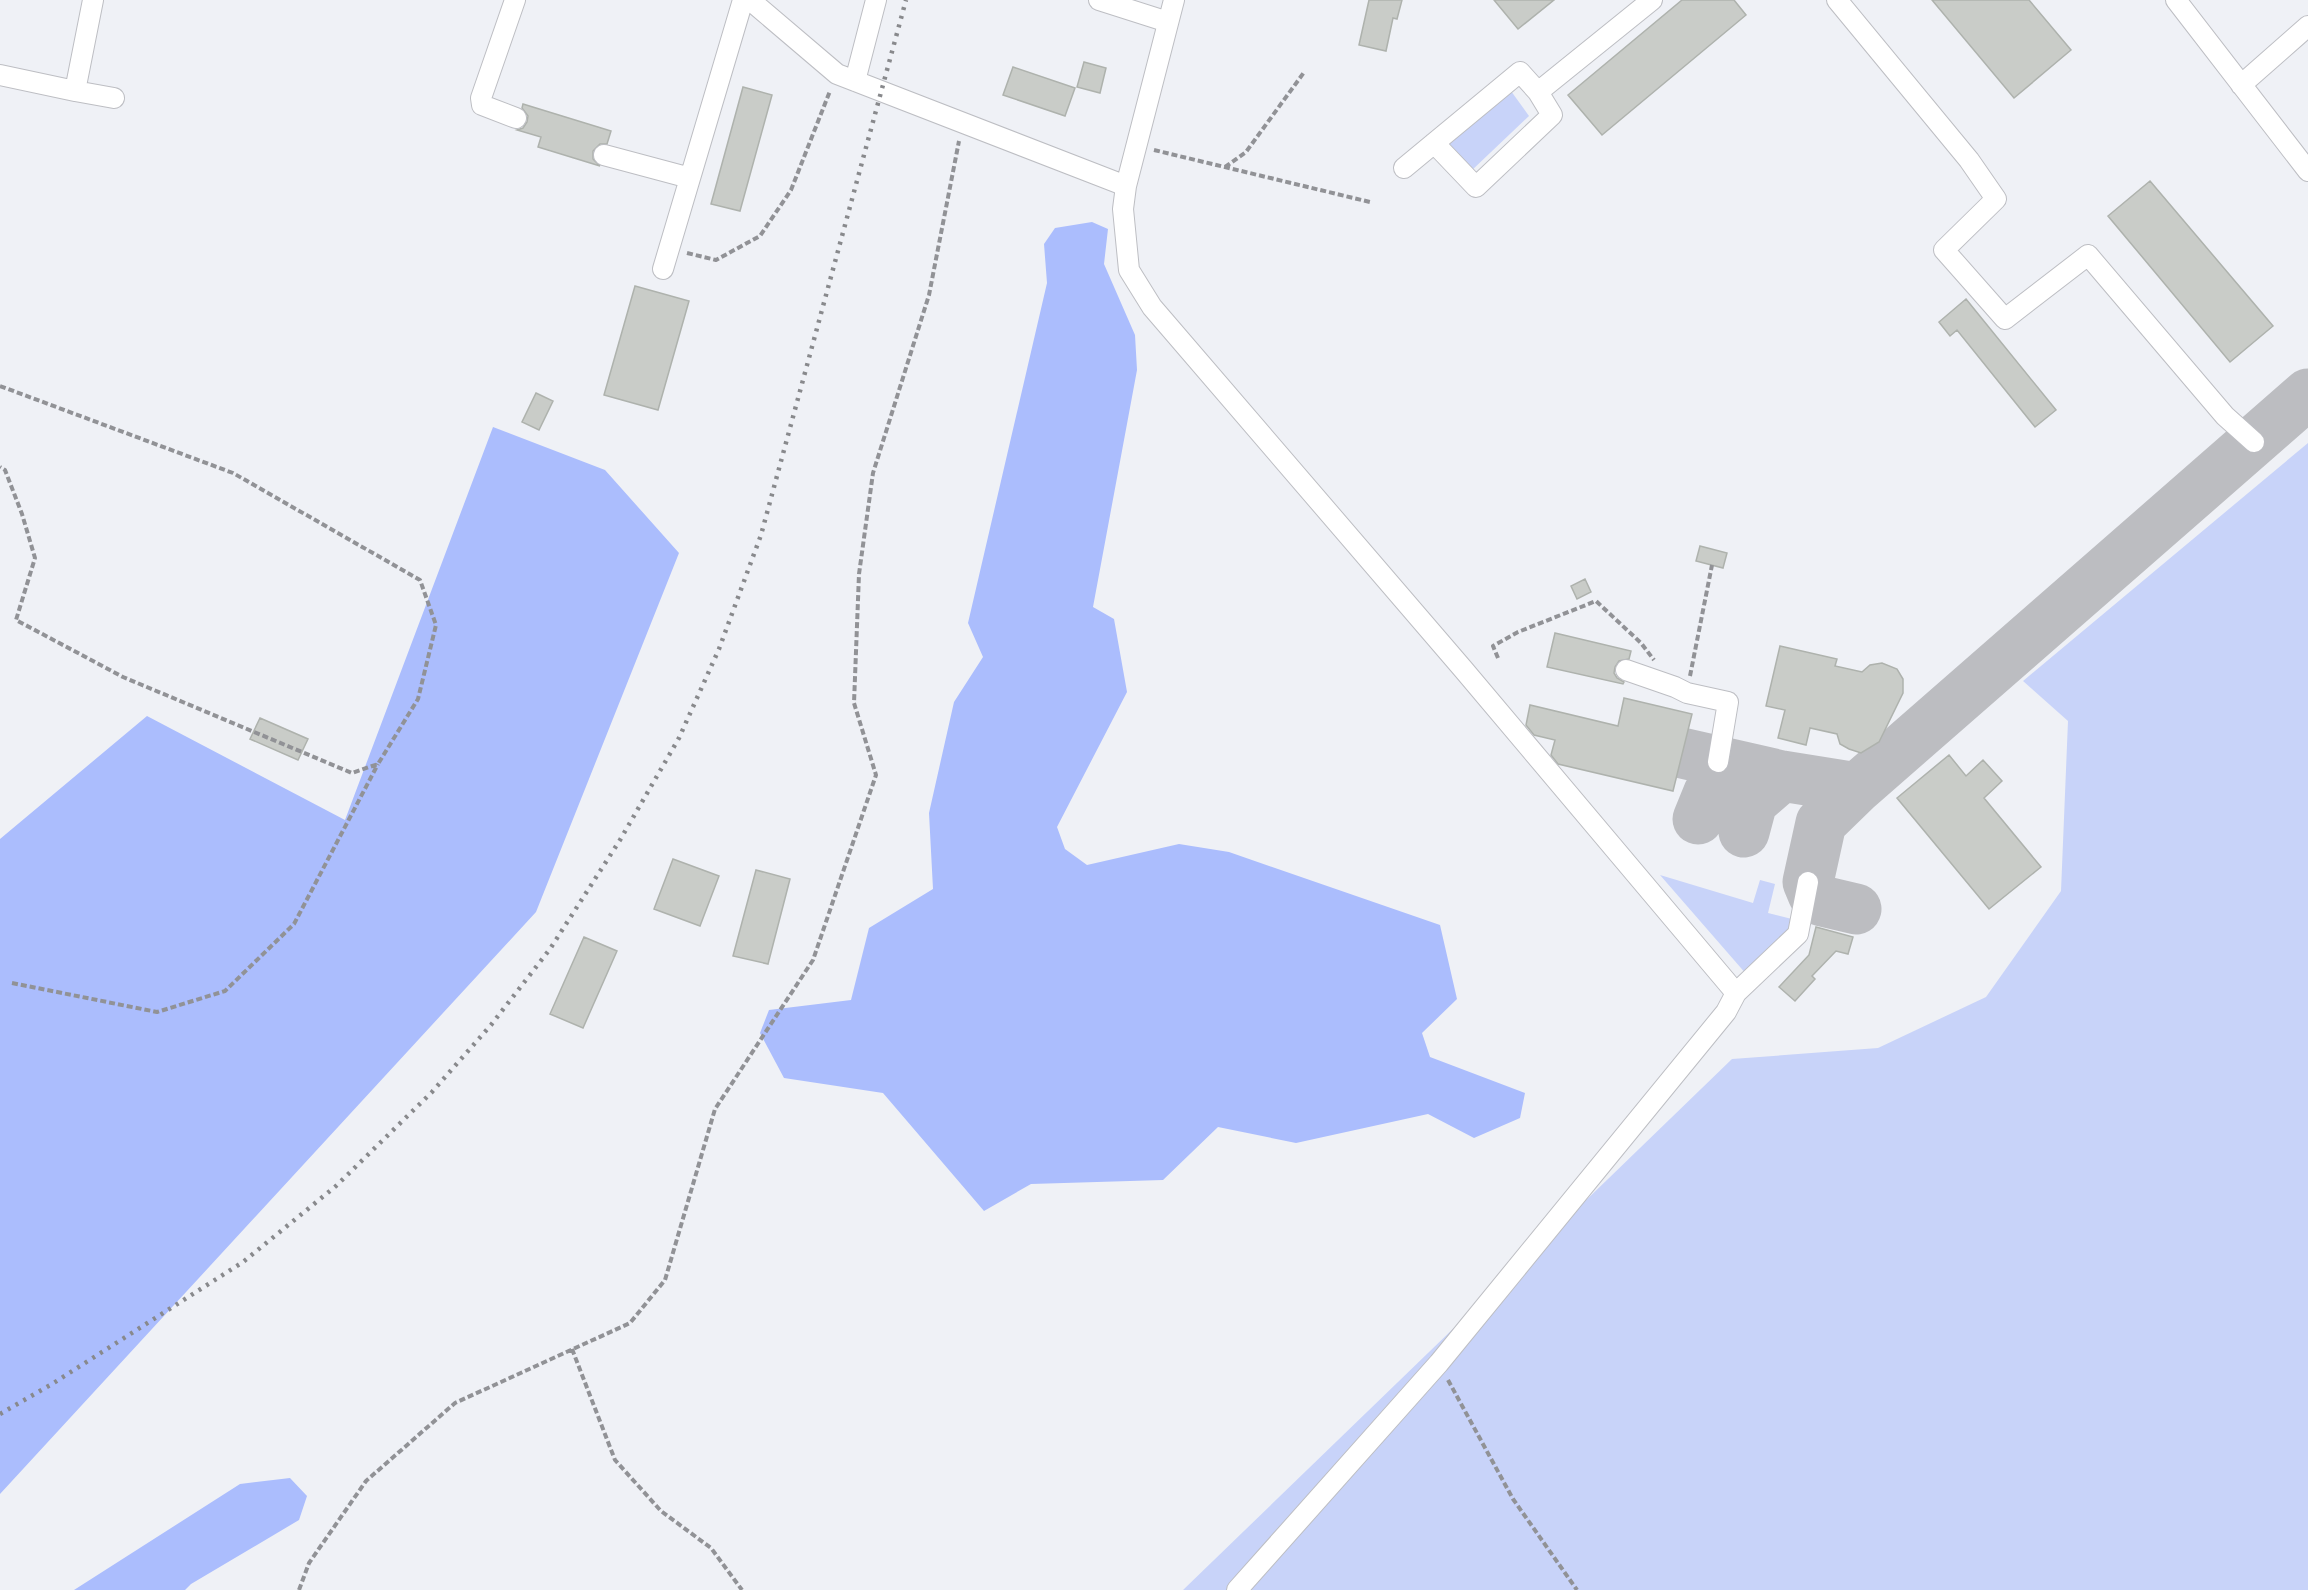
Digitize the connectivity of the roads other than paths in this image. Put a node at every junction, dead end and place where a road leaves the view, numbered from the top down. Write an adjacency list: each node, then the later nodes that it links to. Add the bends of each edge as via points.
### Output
1 (93, 0): 16 (lane)
2 (515, 0): 19 (lane, via 481,98 482,105 489,110)
3 (743, 0): 24 (lane)
4 (750, 0): 14 (lane)
5 (876, 0): 14 (lane)
6 (1099, 0): 11 (lane)
7 (1174, 0): 11 (lane)
8 (1652, 0): 17 (lane)
9 (1838, 0): 27 (lane, via 1969,160 1996,199 1944,250 2005,319 2088,255 2225,416)
10 (2176, 0): 15 (lane)
11 (1168, 22): 25 (lane)
12 (2308, 26): 15 (lane)
13 (0, 75): 16 (lane)
14 (846, 77): 25 (lane)
15 (2241, 85): 23 (lane)
16 (75, 91): 18 (lane)
17 (1538, 92): 20 (lane, via 1520,72); 20 (lane, via 1552,115 1476,187)
18 (114, 98)
19 (516, 118)
20 (1434, 143): 22 (lane)
21 (604, 155): 24 (lane)
22 (1404, 168)
23 (2308, 171)
24 (690, 178): 26 (lane)
25 (1126, 186): 31 (lane, via 1122,209 1129,270 1152,307)
26 (663, 269)
27 (2254, 442)
28 (1626, 670): 29 (lane, via 1687,693 1728,702)
29 (1718, 762)
30 (1808, 882): 31 (lane, via 1798,934)
31 (1737, 993): 32 (lane, via 1726,1012 1439,1363)
32 (1237, 1590)

